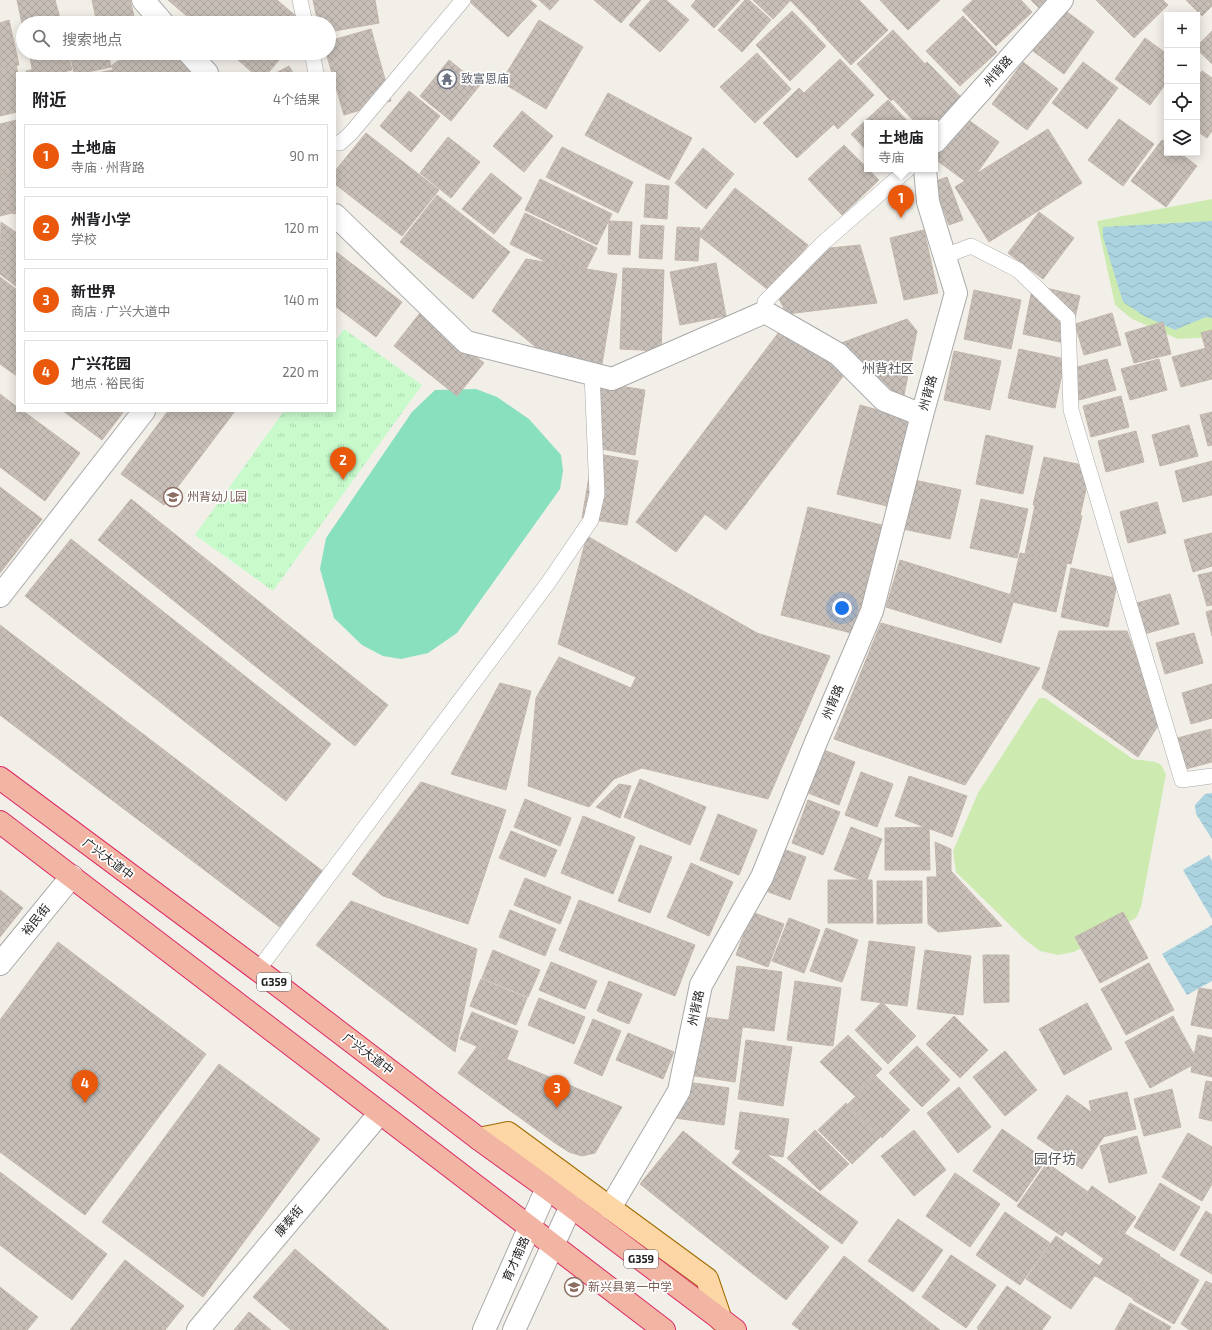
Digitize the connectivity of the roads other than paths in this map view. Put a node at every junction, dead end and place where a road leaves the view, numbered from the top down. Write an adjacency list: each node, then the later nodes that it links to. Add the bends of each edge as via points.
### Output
1 (143, 0): 5 (street)
2 (300, 0): 6 (lane)
3 (463, 0): 12 (lane, via 351,133 340,143)
4 (1062, 0): 11 (street, 州背路)
5 (157, 16)
6 (303, 16)
7 (195, 60): 9 (street)
8 (313, 60): 10 (lane)
9 (206, 72)
10 (316, 72)
11 (938, 139)
12 (336, 143)
13 (905, 172): 17 (lane, via 817,249 765,302)
14 (925, 172): 16 (street, 州背路, via 928,202)
15 (336, 216): 18 (street, via 466,342)
16 (945, 256): 20 (street, 州背路, via 956,292); 22 (lane, via 971,246 1018,270 1068,318 1071,410 1182,780)
17 (765, 312): 18 (street, via 612,379); 20 (street, via 838,354 884,400)
18 (592, 373): 27 (lane, via 597,494 591,520 548,583)
19 (143, 412): 21 (street)
20 (922, 415): 32 (street, 州背路, via 872,611 762,878 700,985 679,1091)
21 (0, 596)
22 (1212, 776)
23 (0, 778): 27 (highway, 广兴大道中 / G359)
24 (0, 822): 25 (highway)
25 (72, 876): 26 (street, 裕民街); 28 (highway)
26 (0, 964)
27 (258, 970): 29 (highway, 广兴大道中 / G359)
28 (380, 1113): 33 (highway); 36 (street, 康泰街)
29 (479, 1139): 30 (highway, 广兴大道中 / G359); 32 (main road, via 508,1133)
30 (547, 1188): 31 (highway, 广兴大道中 / G359); 33 (street, 育才南路)
31 (570, 1206): 34 (street); 35 (highway, 广兴大道中 / G359)
32 (610, 1208): 35 (main road, via 708,1279)
33 (530, 1227): 34 (highway); 37 (street, 育才南路)
34 (553, 1245): 38 (street); 39 (highway)
35 (728, 1325)
36 (198, 1330)
37 (484, 1330)
38 (514, 1330)
39 (664, 1330)

